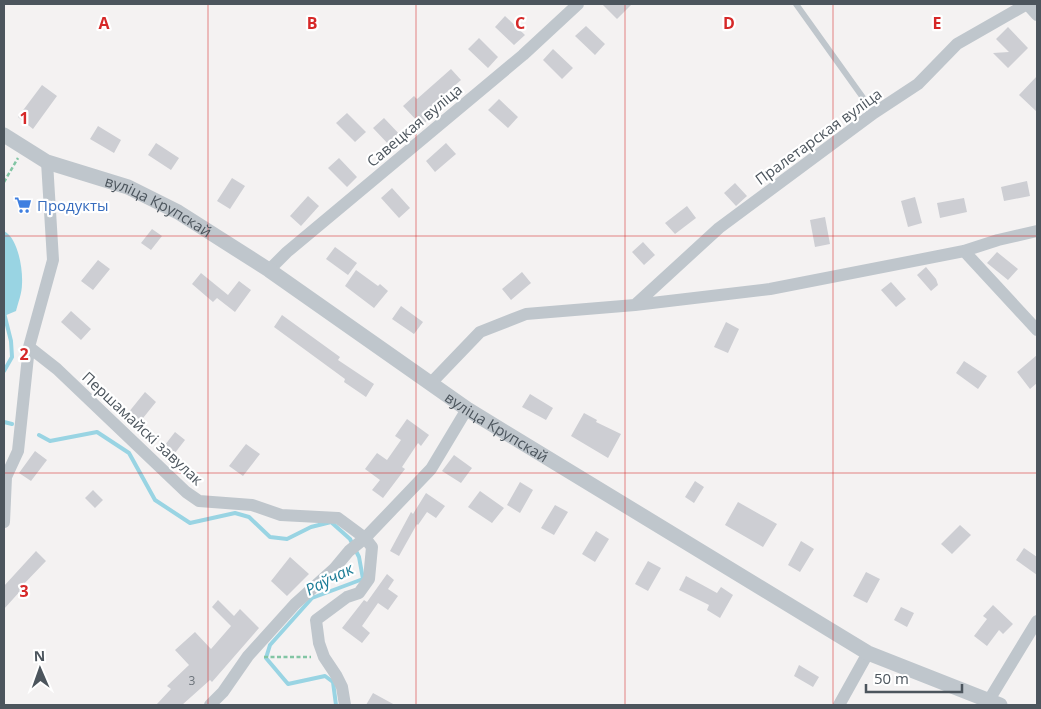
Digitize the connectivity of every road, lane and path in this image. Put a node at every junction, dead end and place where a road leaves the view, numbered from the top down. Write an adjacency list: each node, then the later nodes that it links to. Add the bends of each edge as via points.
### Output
1 (578, 4): 12 (street, Савецкая вуліца, via 523,55)
2 (796, 4): 5 (lane)
3 (1027, 4): 4 (street); 5 (street, Пралетарская вуліца, via 957,44 918,84)
4 (1037, 15)
5 (874, 113): 13 (street, Пралетарская вуліца, via 720,228)
6 (4, 136): 7 (street, вуліца Крупскай)
7 (24, 148): 8 (street, вуліца Крупскай); 9 (path)
8 (46, 162): 12 (street, вуліца Крупскай, via 128,187 178,212); 15 (street, via 53,260)
9 (4, 182)
10 (1037, 231): 11 (street)
11 (964, 251): 13 (street, via 770,289); 14 (street)
12 (269, 270): 16 (street, вуліца Крупскай)
13 (635, 305): 16 (street, via 526,314 480,332)
14 (1037, 330)
15 (29, 347): 18 (street, via 18,450 6,477); 19 (street, Першамайскі завулак, via 199,501 252,505 281,515 338,518)
16 (431, 383): 17 (street, вуліца Крупскай)
17 (467, 409): 19 (street, via 431,469); 21 (street, вуліца Крупскай)
18 (4, 522)
19 (358, 544): 23 (street, via 372,547 369,579 359,593 347,597 316,620); 25 (street, via 295,604)
20 (1037, 621): 24 (street)
21 (868, 653): 24 (street, вуліца Крупскай); 27 (street)
22 (260, 657): 23 (path)
23 (324, 658): 26 (street, via 342,687)
24 (995, 703)
25 (210, 705)
26 (345, 705)
27 (839, 705)

